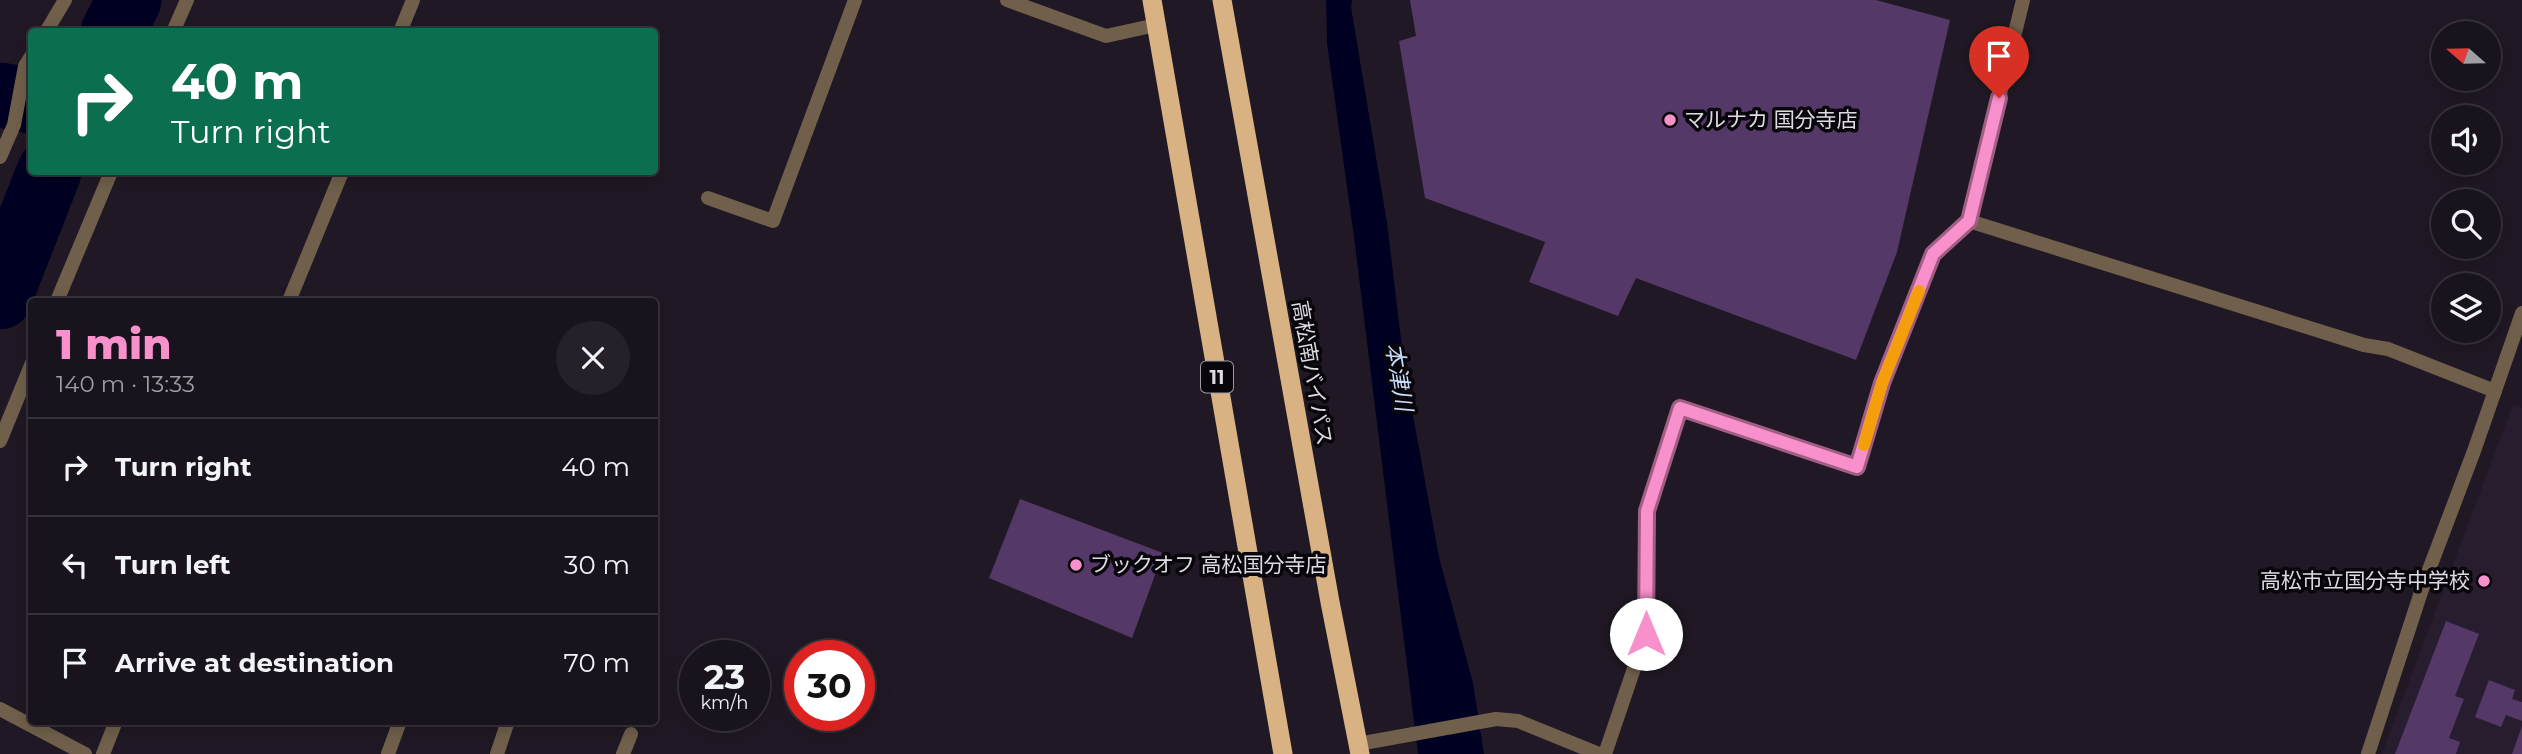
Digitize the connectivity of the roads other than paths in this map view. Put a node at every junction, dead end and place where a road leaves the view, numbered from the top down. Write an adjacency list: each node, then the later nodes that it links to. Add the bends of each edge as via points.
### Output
1 (65, 0): 10 (street)
2 (187, 0): 11 (street)
3 (413, 0): 12 (street)
4 (855, 0): 17 (street, via 773,221)
5 (1007, 0): 9 (street, via 1106,36)
6 (1152, 0): 9 (highway, 11)
7 (1222, 0): 32 (highway, 高松南バイパス)
8 (2023, 0): 18 (street)
9 (1156, 25): 38 (highway, 11)
10 (48, 28)
11 (175, 28)
12 (402, 28)
13 (28, 61): 14 (street, via 14,125)
14 (0, 157)
15 (110, 175): 19 (street)
16 (341, 175): 20 (street)
17 (708, 198)
18 (1969, 221): 23 (street, via 2388,349); 40 (street, via 1933,254 1882,383 1857,467 1680,408 1647,511 1646,634)
19 (58, 298)
20 (290, 298)
21 (2522, 313): 23 (street)
22 (28, 373): 24 (street)
23 (2496, 391): 41 (street, via 2424,583)
24 (0, 441)
25 (0, 709): 26 (street)
26 (28, 724)
27 (30, 725): 33 (street)
28 (114, 725): 34 (street)
29 (399, 725): 35 (street)
30 (507, 725): 36 (street)
31 (631, 734): 37 (street)
32 (1359, 749): 39 (street, via 1496,719 1518,721)
33 (85, 754)
34 (103, 754)
35 (388, 754)
36 (497, 754)
37 (623, 754)
38 (1283, 754)
39 (1599, 754)
40 (1605, 754)
41 (2368, 754)

